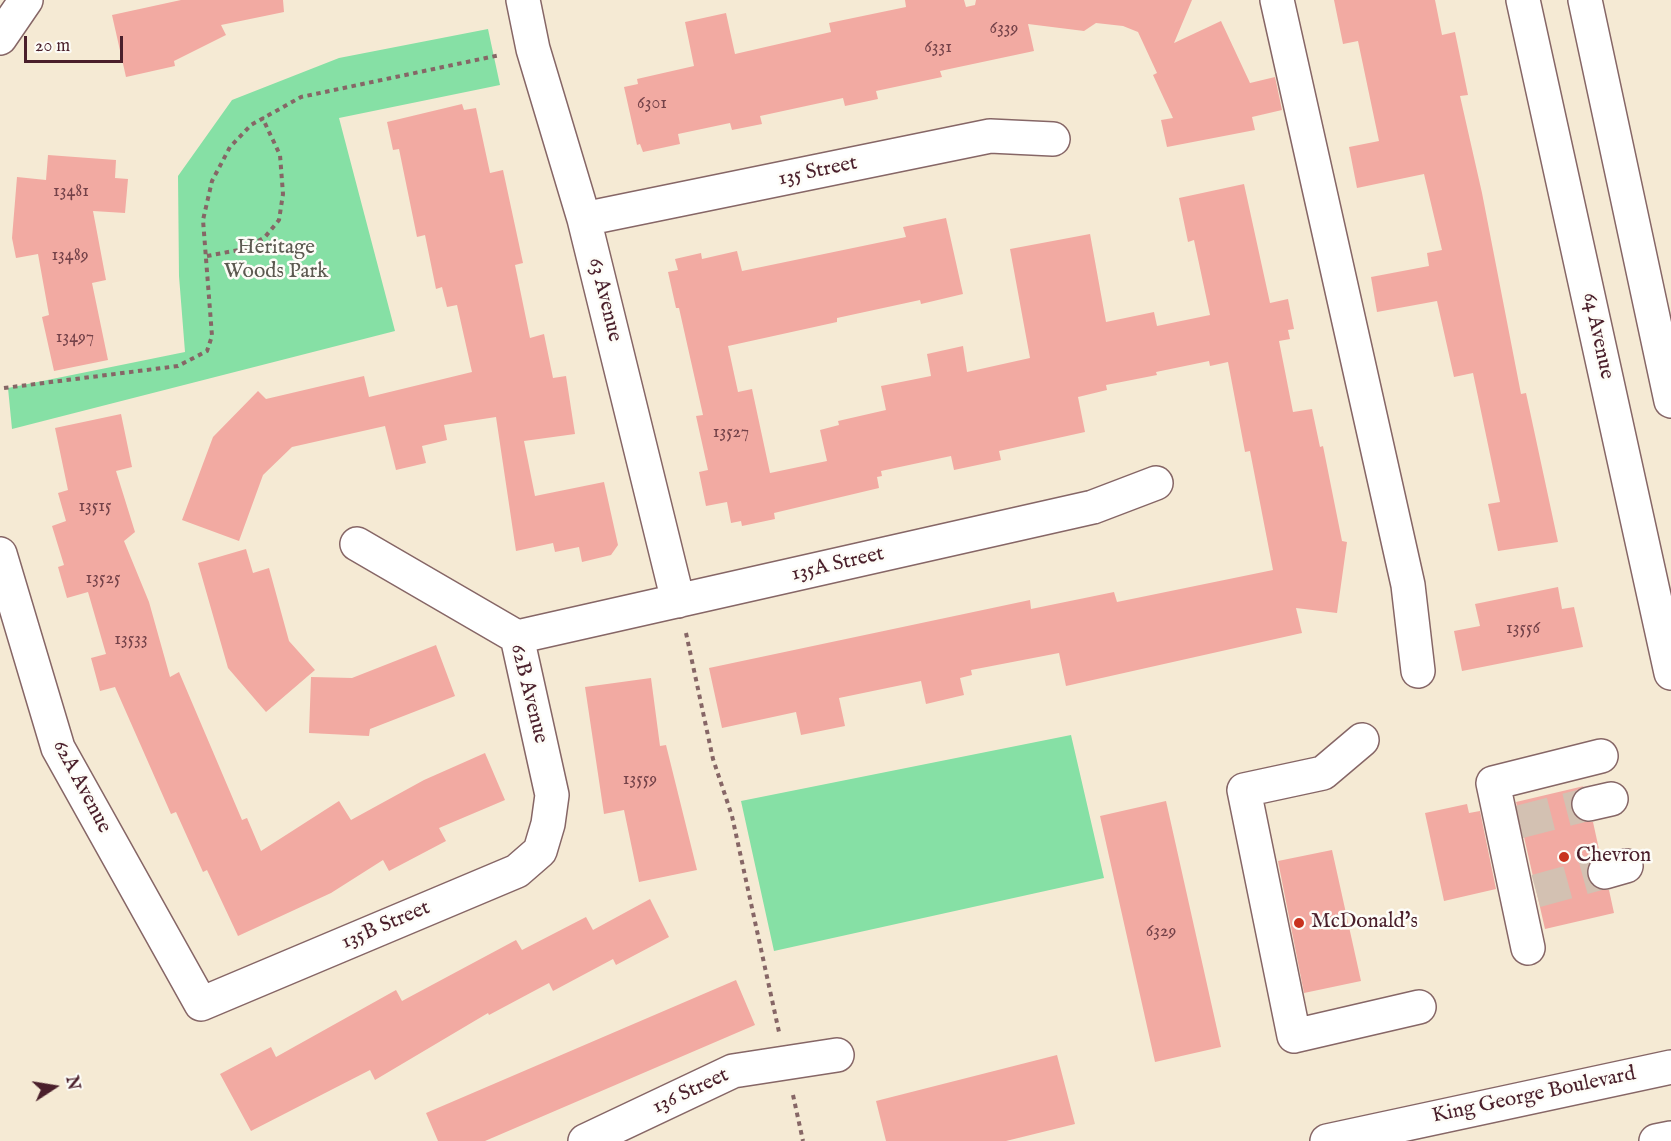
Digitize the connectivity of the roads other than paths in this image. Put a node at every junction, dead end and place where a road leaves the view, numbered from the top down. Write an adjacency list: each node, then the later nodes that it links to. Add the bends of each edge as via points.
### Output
1 (523, 0): 6 (street, 63 Avenue, via 533,49)
2 (1277, 0): 13 (street, via 1408,585)
3 (1523, 0): 14 (street, 64 Avenue)
4 (1585, 0): 7 (street)
5 (1053, 139): 6 (street, 135 Street, via 990,136)
6 (584, 219): 11 (street, 63 Avenue)
7 (1671, 401)
8 (1156, 483): 11 (street, 135A Street, via 1093,507)
9 (357, 544): 12 (street, 62B Avenue)
10 (0, 554): 19 (street, 62A Avenue, via 57,748)
11 (681, 614): 12 (street, 135A Street)
12 (517, 637): 17 (street, 62B Avenue, via 552,795)
13 (1418, 671)
14 (1671, 673)
15 (1362, 740): 20 (street, via 1323,773 1244,790 1294,1036)
16 (1601, 756): 18 (street, via 1493,783 1511,825 1526,894)
17 (548, 824): 19 (street, 135B Street, via 540,851 517,871)
18 (1528, 948)
19 (201, 1004)
20 (1419, 1006)
21 (837, 1055): 24 (street, 136 Street, via 733,1071)
22 (1671, 1067): 25 (street, King George Boulevard)
23 (1671, 1138): 26 (street)
24 (585, 1141)
25 (1327, 1141)
26 (1656, 1141)

